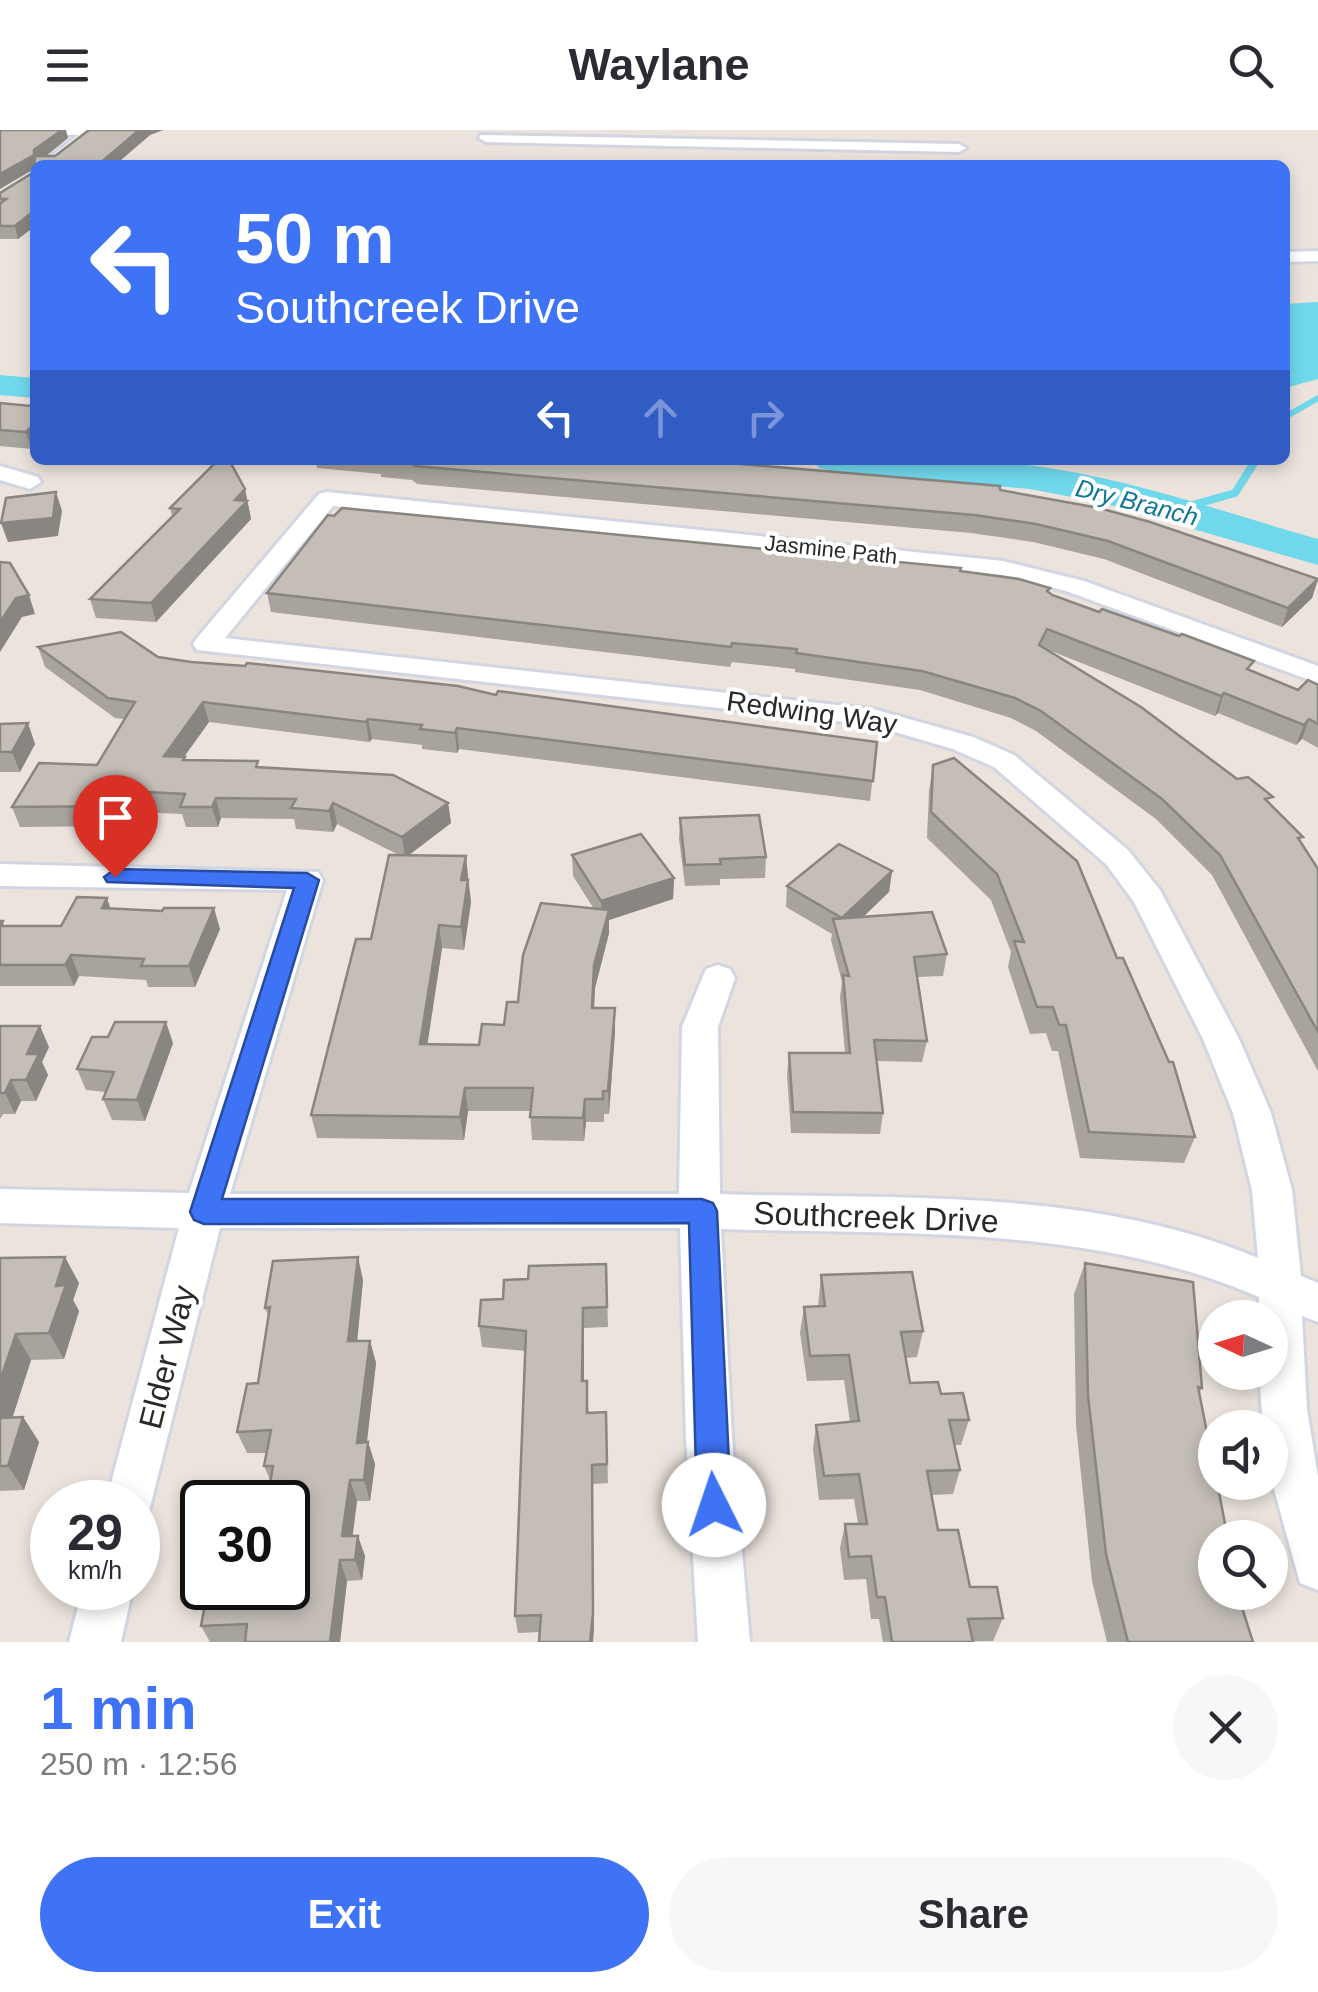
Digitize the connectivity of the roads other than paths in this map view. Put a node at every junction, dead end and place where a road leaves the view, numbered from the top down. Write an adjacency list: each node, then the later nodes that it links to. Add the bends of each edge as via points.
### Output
1 (39, 130): 7 (street, via 92,131)
2 (486, 138): 5 (street)
3 (895, 138): 4 (street); 5 (street)
4 (915, 138): 6 (street)
5 (783, 142): 8 (street)
6 (959, 148)
7 (54, 160)
8 (785, 160)
9 (1290, 256): 10 (street)
10 (1318, 256)
11 (0, 473): 12 (street)
12 (30, 482)
13 (326, 500): 14 (street, Jasmine Path, via 1021,571); 20 (street, Redwing Way, via 206,644 873,717 963,742 1004,762 1117,857 1148,898 1241,1083 1272,1189)
14 (1318, 675)
15 (0, 875): 19 (street, Elder Way, via 307,880)
16 (718, 978): 18 (street, via 700,1027)
17 (0, 1206): 19 (street, Southcreek Drive)
18 (702, 1211): 19 (street, Southcreek Drive); 20 (street, Southcreek Drive, via 1068,1225 1182,1250); 26 (street)
19 (204, 1212): 22 (street, Elder Way)
20 (1281, 1284): 21 (street, Southcreek Drive); 23 (street, Redwing Way, via 1292,1477)
21 (1318, 1303)
22 (136, 1480)
23 (1318, 1564)
24 (103, 1610): 25 (street)
25 (95, 1642)
26 (724, 1642)

